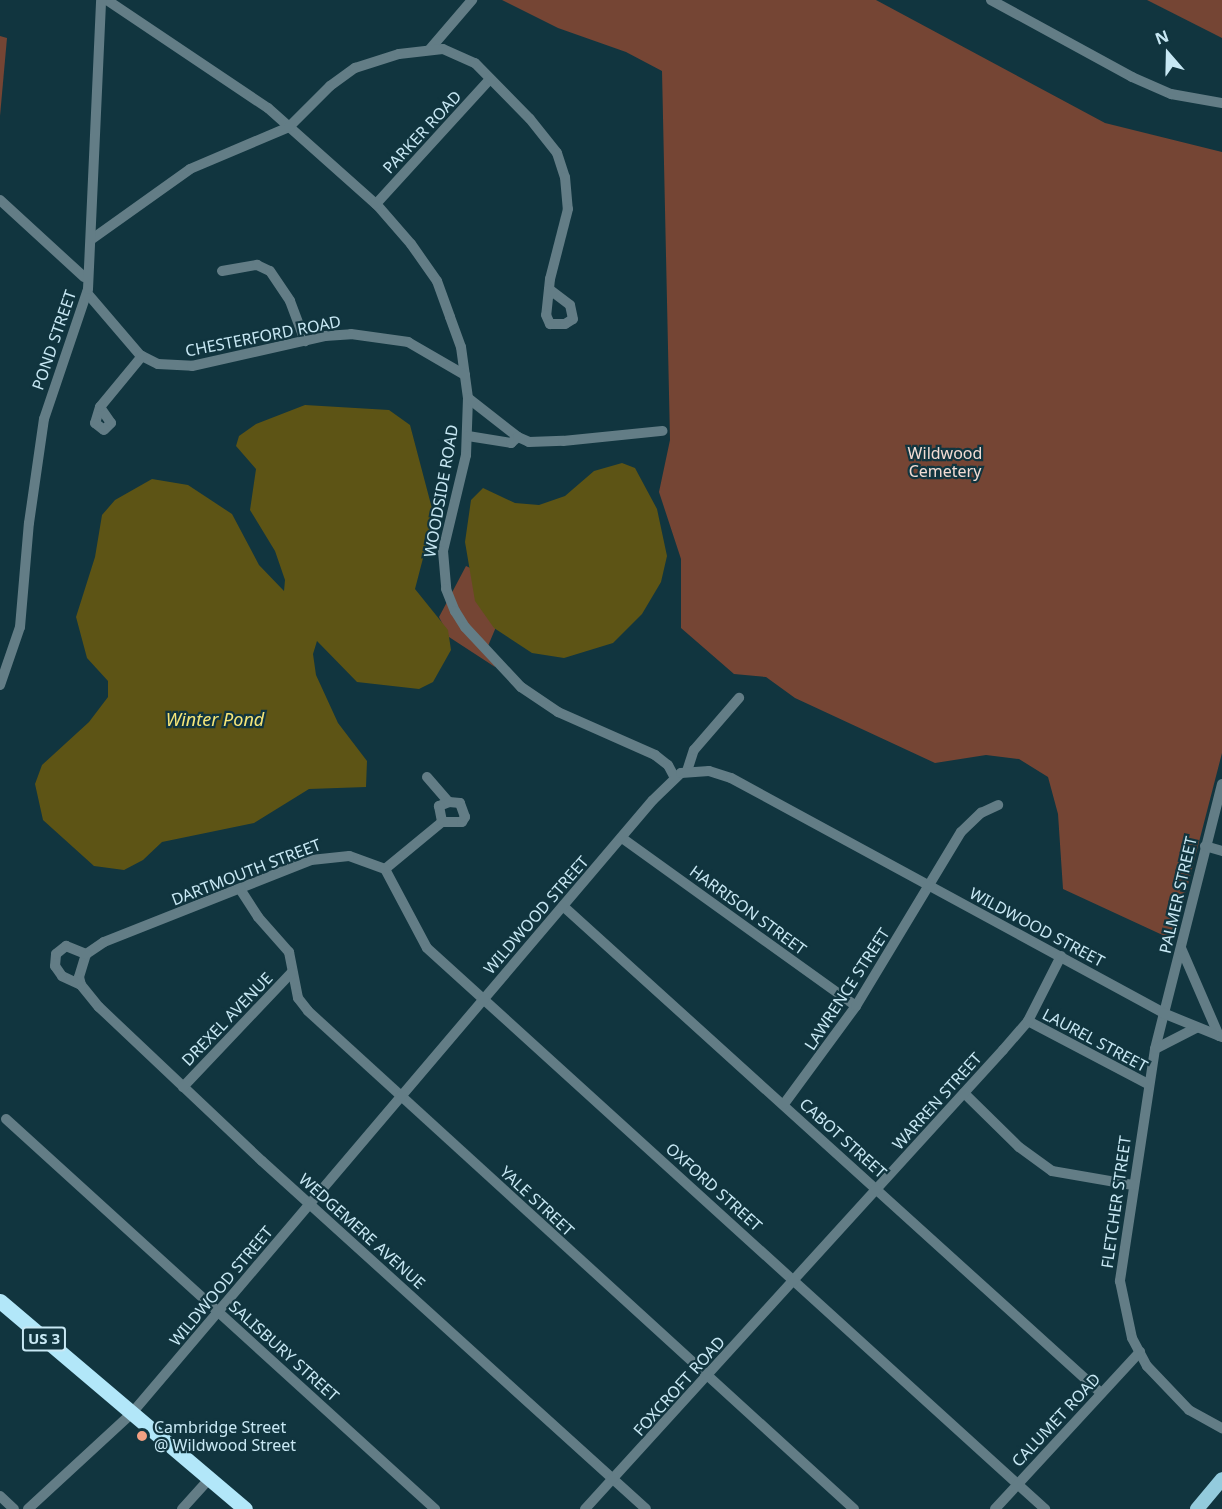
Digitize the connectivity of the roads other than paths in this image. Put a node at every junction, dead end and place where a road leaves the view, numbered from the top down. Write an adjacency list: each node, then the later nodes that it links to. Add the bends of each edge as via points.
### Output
1 (101, 0): 11 (street, POND STREET)
2 (107, 0): 8 (street, WOODSIDE ROAD, via 228,78)
3 (472, 0): 5 (street)
4 (991, 0): 7 (street, via 1132,77 1171,94)
5 (430, 49): 6 (street, via 458,54 475,63); 8 (street, via 355,68 330,86)
6 (490, 80): 10 (street, PARKER ROAD); 14 (street, via 530,119 557,153 565,177 568,209)
7 (1222, 104)
8 (289, 127): 10 (street, WOODSIDE ROAD); 11 (street, via 190,169)
9 (0, 200): 13 (street)
10 (376, 204): 18 (street, WOODSIDE ROAD, via 437,281 461,347)
11 (92, 239): 15 (street, POND STREET)
12 (222, 271): 16 (street, via 258,265 270,271 290,301)
13 (84, 277)
14 (549, 289)
15 (87, 292): 17 (street); 24 (street, POND STREET, via 45,419 29,523 20,627)
16 (305, 341): 17 (street, CHESTERFORD ROAD, via 192,366 158,364); 18 (street, CHESTERFORD ROAD, via 351,334 408,342)
17 (142, 356): 20 (street)
18 (465, 375): 19 (street, WOODSIDE ROAD)
19 (468, 398): 22 (street, WOODSIDE ROAD); 23 (street)
20 (100, 407)
21 (662, 431): 23 (street, via 562,441 529,442)
22 (468, 436): 23 (street, via 511,443); 28 (street, WOODSIDE ROAD, via 459,491 442,551 446,589 460,619 521,687 558,712 655,755 668,765)
23 (518, 437)
24 (0, 685)
25 (739, 698): 26 (street, via 694,750)
26 (687, 771): 28 (street, WILDWOOD STREET); 37 (street, WILDWOOD STREET, via 709,771 731,778)
27 (428, 777): 30 (street)
28 (675, 778): 33 (street, WILDWOOD STREET)
29 (1222, 784): 34 (street, PALMER STREET)
30 (449, 802): 32 (street, via 439,806); 32 (street, via 460,803 465,817 462,822)
31 (998, 805): 37 (street, LAWRENCE STREET, via 981,813 961,832)
32 (442, 822): 36 (street)
33 (622, 838): 39 (street, WILDWOOD STREET); 46 (street, HARRISON STREET)
34 (1205, 846): 35 (street); 40 (street, PALMER STREET)
35 (1222, 851)
36 (385, 869): 38 (street, DARTMOUTH STREET, via 363,859 334,855 311,860); 45 (street, OXFORD STREET, via 427,948)
37 (931, 886): 41 (street, WILDWOOD STREET); 46 (street, LAWRENCE STREET)
38 (240, 889): 42 (street, DARTMOUTH STREET, via 104,942); 43 (street, YALE STREET, via 258,917 284,944)
39 (564, 906): 45 (street, WILDWOOD STREET); 56 (street, CABOT STREET)
40 (1181, 948): 47 (street, PALMER STREET); 50 (street)
41 (1061, 956): 47 (street, WILDWOOD STREET); 48 (street, WARREN STREET)
42 (84, 958): 44 (street); 44 (street, via 66,946 56,954 55,966 62,976)
43 (292, 972): 53 (street, DREXEL AVENUE); 55 (street, YALE STREET, via 298,998 308,1011)
44 (81, 985): 53 (street, WEDGEMERE AVENUE)
45 (484, 999): 55 (street, WILDWOOD STREET); 61 (street, OXFORD STREET)
46 (856, 1006): 56 (street, LAWRENCE STREET)
47 (1163, 1013): 49 (street, WILDWOOD STREET); 51 (street, FLETCHER STREET)
48 (1028, 1021): 52 (street, LAUREL STREET); 54 (street, WARREN STREET)
49 (1196, 1028): 50 (street, WILDWOOD STREET); 51 (street)
50 (1220, 1036)
51 (1155, 1049): 52 (street, FLETCHER STREET)
52 (1148, 1084): 58 (street, FLETCHER STREET)
53 (183, 1087): 60 (street, WEDGEMERE AVENUE)
54 (964, 1093): 58 (street, via 1019,1146 1052,1171); 59 (street, WARREN STREET)
55 (401, 1097): 60 (street, WILDWOOD STREET); 65 (street, YALE STREET)
56 (784, 1104): 59 (street, CABOT STREET)
57 (6, 1119): 63 (street, SALISBURY STREET)
58 (1133, 1185): 64 (street, FLETCHER STREET, via 1120,1281 1132,1338)
59 (878, 1189): 61 (street, WARREN STREET); 66 (street, CABOT STREET)
60 (311, 1204): 63 (street, WILDWOOD STREET); 70 (street, WEDGEMERE AVENUE)
61 (794, 1281): 65 (street, FOXCROFT ROAD); 72 (street, OXFORD STREET)
62 (0, 1301): 67 (highway, US 3)
63 (219, 1311): 67 (street, WILDWOOD STREET); 78 (street, SALISBURY STREET)
64 (1140, 1352): 66 (street, CALUMET ROAD); 68 (street, FLETCHER STREET, via 1169,1393 1189,1410)
65 (708, 1376): 70 (street, FOXCROFT ROAD); 81 (street, YALE STREET)
66 (1101, 1393): 72 (street, CALUMET ROAD)
67 (132, 1413): 69 (highway, US 3); 75 (street, WILDWOOD STREET)
68 (1222, 1428)
69 (210, 1478): 76 (street); 77 (highway, US 3)
70 (612, 1478): 79 (street, FOXCROFT ROAD); 80 (street, WEDGEMERE AVENUE)
71 (1222, 1479): 84 (main road)
72 (1017, 1485): 82 (street, CALUMET ROAD); 83 (street, OXFORD STREET)
73 (0, 1496): 74 (street)
74 (14, 1509)
75 (28, 1509)
76 (182, 1509)
77 (245, 1509)
78 (435, 1509)
79 (585, 1509)
80 (646, 1509)
81 (854, 1509)
82 (995, 1509)
83 (1045, 1509)
84 (1197, 1509)

